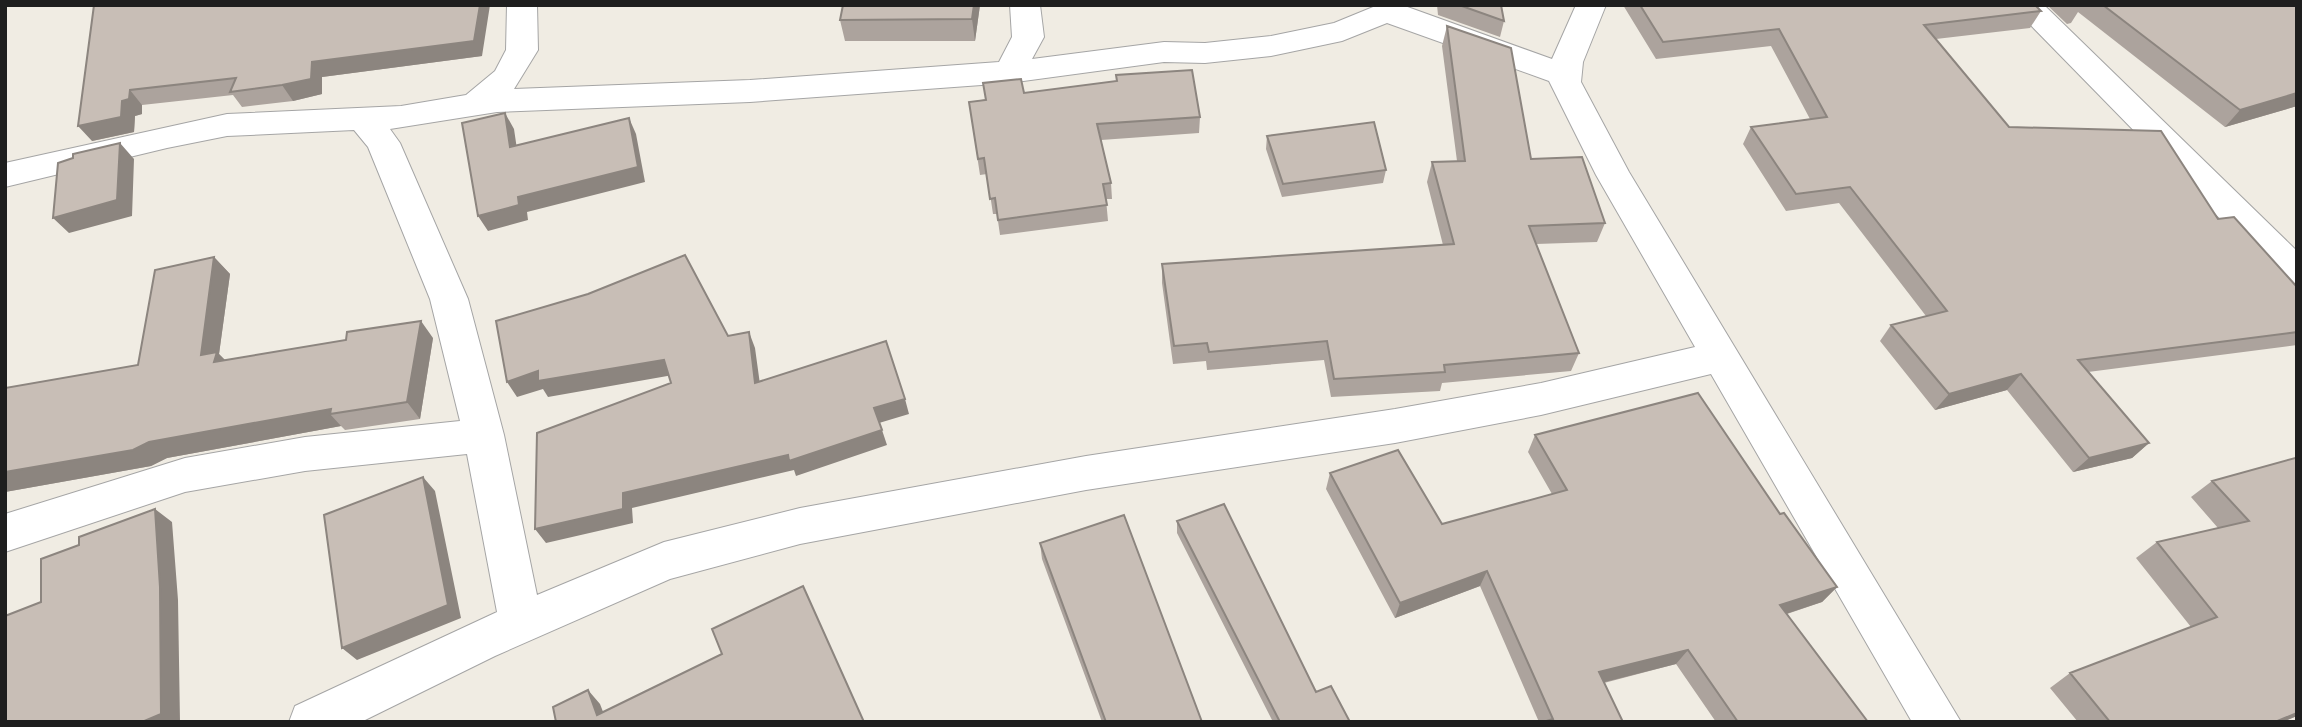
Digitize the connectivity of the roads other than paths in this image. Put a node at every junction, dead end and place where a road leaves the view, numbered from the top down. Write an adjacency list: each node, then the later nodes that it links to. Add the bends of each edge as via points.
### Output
1 (522, 5): 7 (street, via 522,50 508,76)
2 (1025, 5): 5 (street, via 1028,37)
3 (1591, 5): 6 (street, via 1567,62)
4 (2026, 5): 10 (street)
5 (1009, 72): 6 (street, via 1164,52 1271,46 1342,31 1395,13); 7 (street)
6 (1566, 76): 11 (street, via 1612,175)
7 (475, 105): 8 (street)
8 (382, 127): 9 (street, via 227,125); 12 (street, via 449,299)
9 (5, 175)
10 (2297, 274)
11 (1721, 356): 14 (street, via 1541,399 1395,426 1086,472 800,526 664,561); 16 (street)
12 (484, 435): 13 (street, via 306,454 185,475); 14 (street)
13 (5, 533)
14 (521, 623): 15 (street)
15 (312, 722)
16 (1938, 722)

